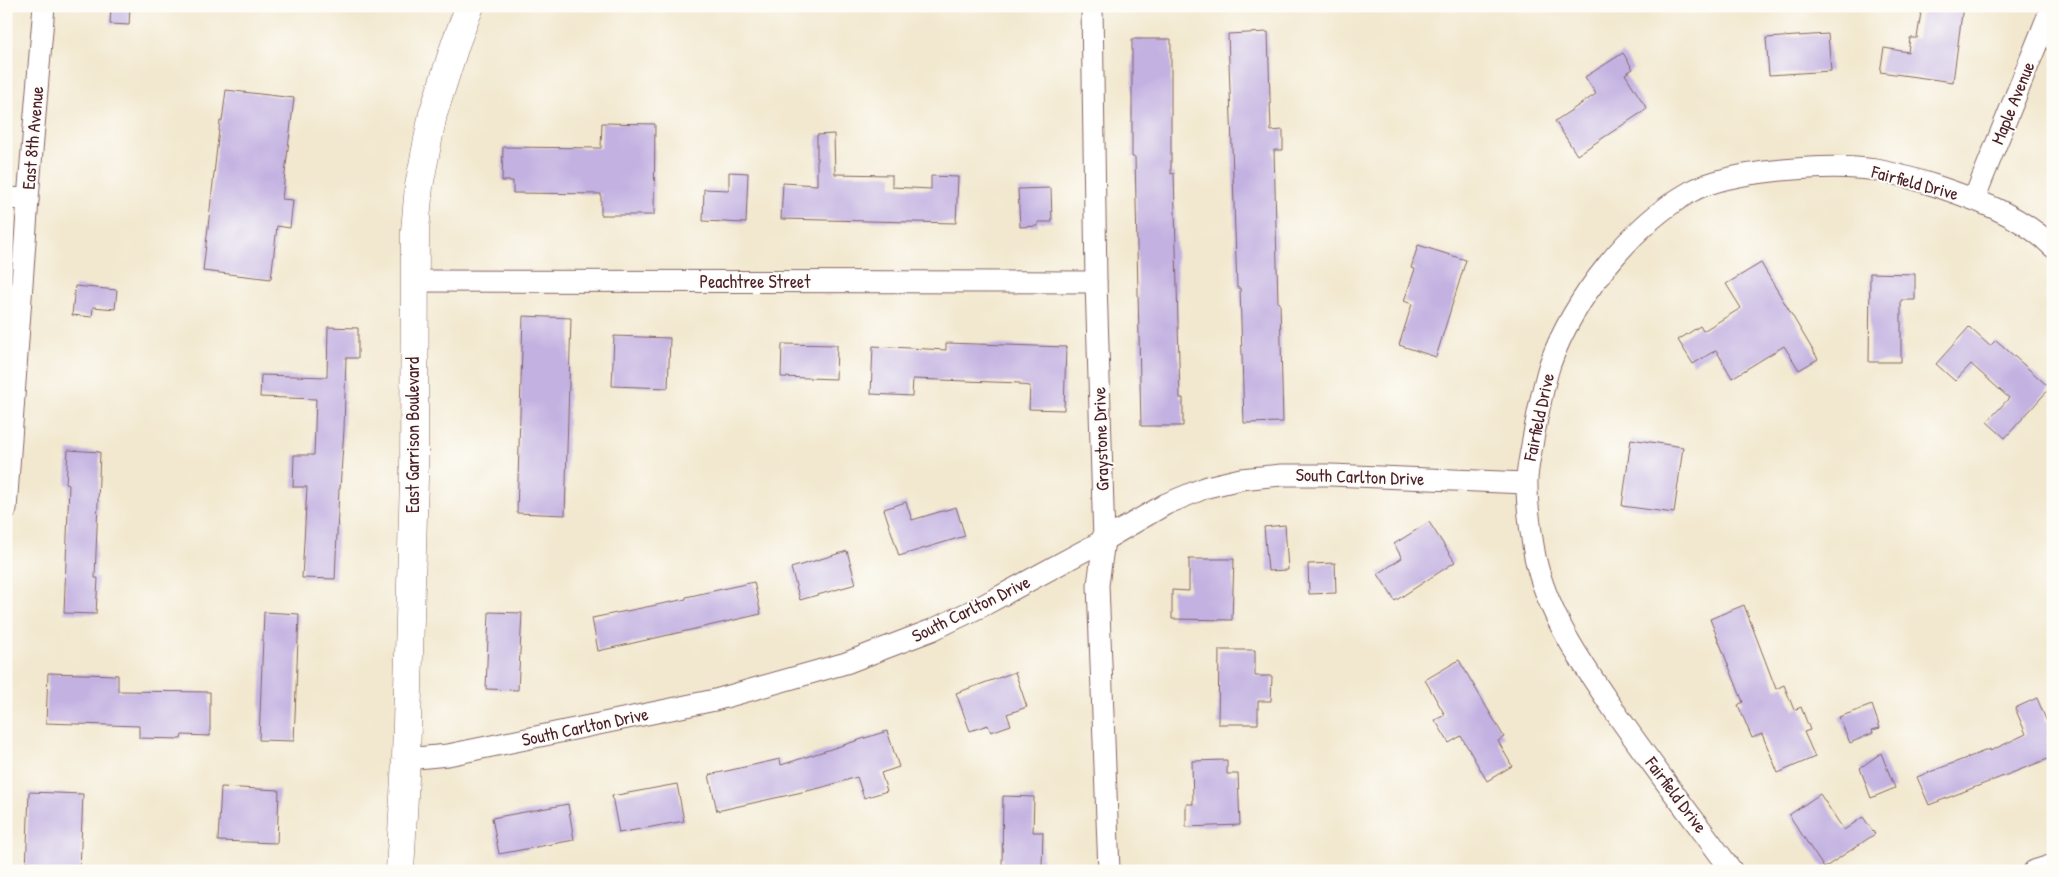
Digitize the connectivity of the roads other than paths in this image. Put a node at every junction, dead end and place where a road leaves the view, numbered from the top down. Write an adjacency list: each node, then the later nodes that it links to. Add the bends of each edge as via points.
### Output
1 (44, 6): 6 (street, East 8th Avenue)
2 (470, 6): 9 (main road, East Garrison Boulevard, via 433,114 419,186)
3 (1092, 6): 10 (street, Graystone Drive)
4 (2052, 6): 7 (street, Maple Avenue)
5 (6, 198): 6 (street)
6 (28, 199): 12 (street, East 8th Avenue)
7 (1974, 199): 8 (street, Fairfield Drive, via 2042,237); 11 (street, Fairfield Drive, via 1912,178 1838,167 1754,174 1726,179 1692,191 1661,211 1633,237 1586,296 1567,328 1551,362 1540,397)
8 (2053, 247)
9 (414, 281): 10 (street, Peachtree Street); 14 (main road, East Garrison Boulevard, via 414,479)
10 (1096, 282): 13 (street, Graystone Drive)
11 (1526, 483): 13 (street, South Carlton Drive, via 1331,474 1241,479 1207,487 1166,504); 18 (street, Fairfield Drive, via 1536,560 1567,639 1630,733)
12 (6, 509)
13 (1104, 540): 14 (street, South Carlton Drive, via 949,621 846,662 715,700 448,755); 17 (street, Graystone Drive, via 1098,585)
14 (406, 759): 16 (main road, East Garrison Boulevard)
15 (2053, 865): 19 (street)
16 (400, 871)
17 (1109, 871)
18 (1732, 871)
19 (2034, 871)

